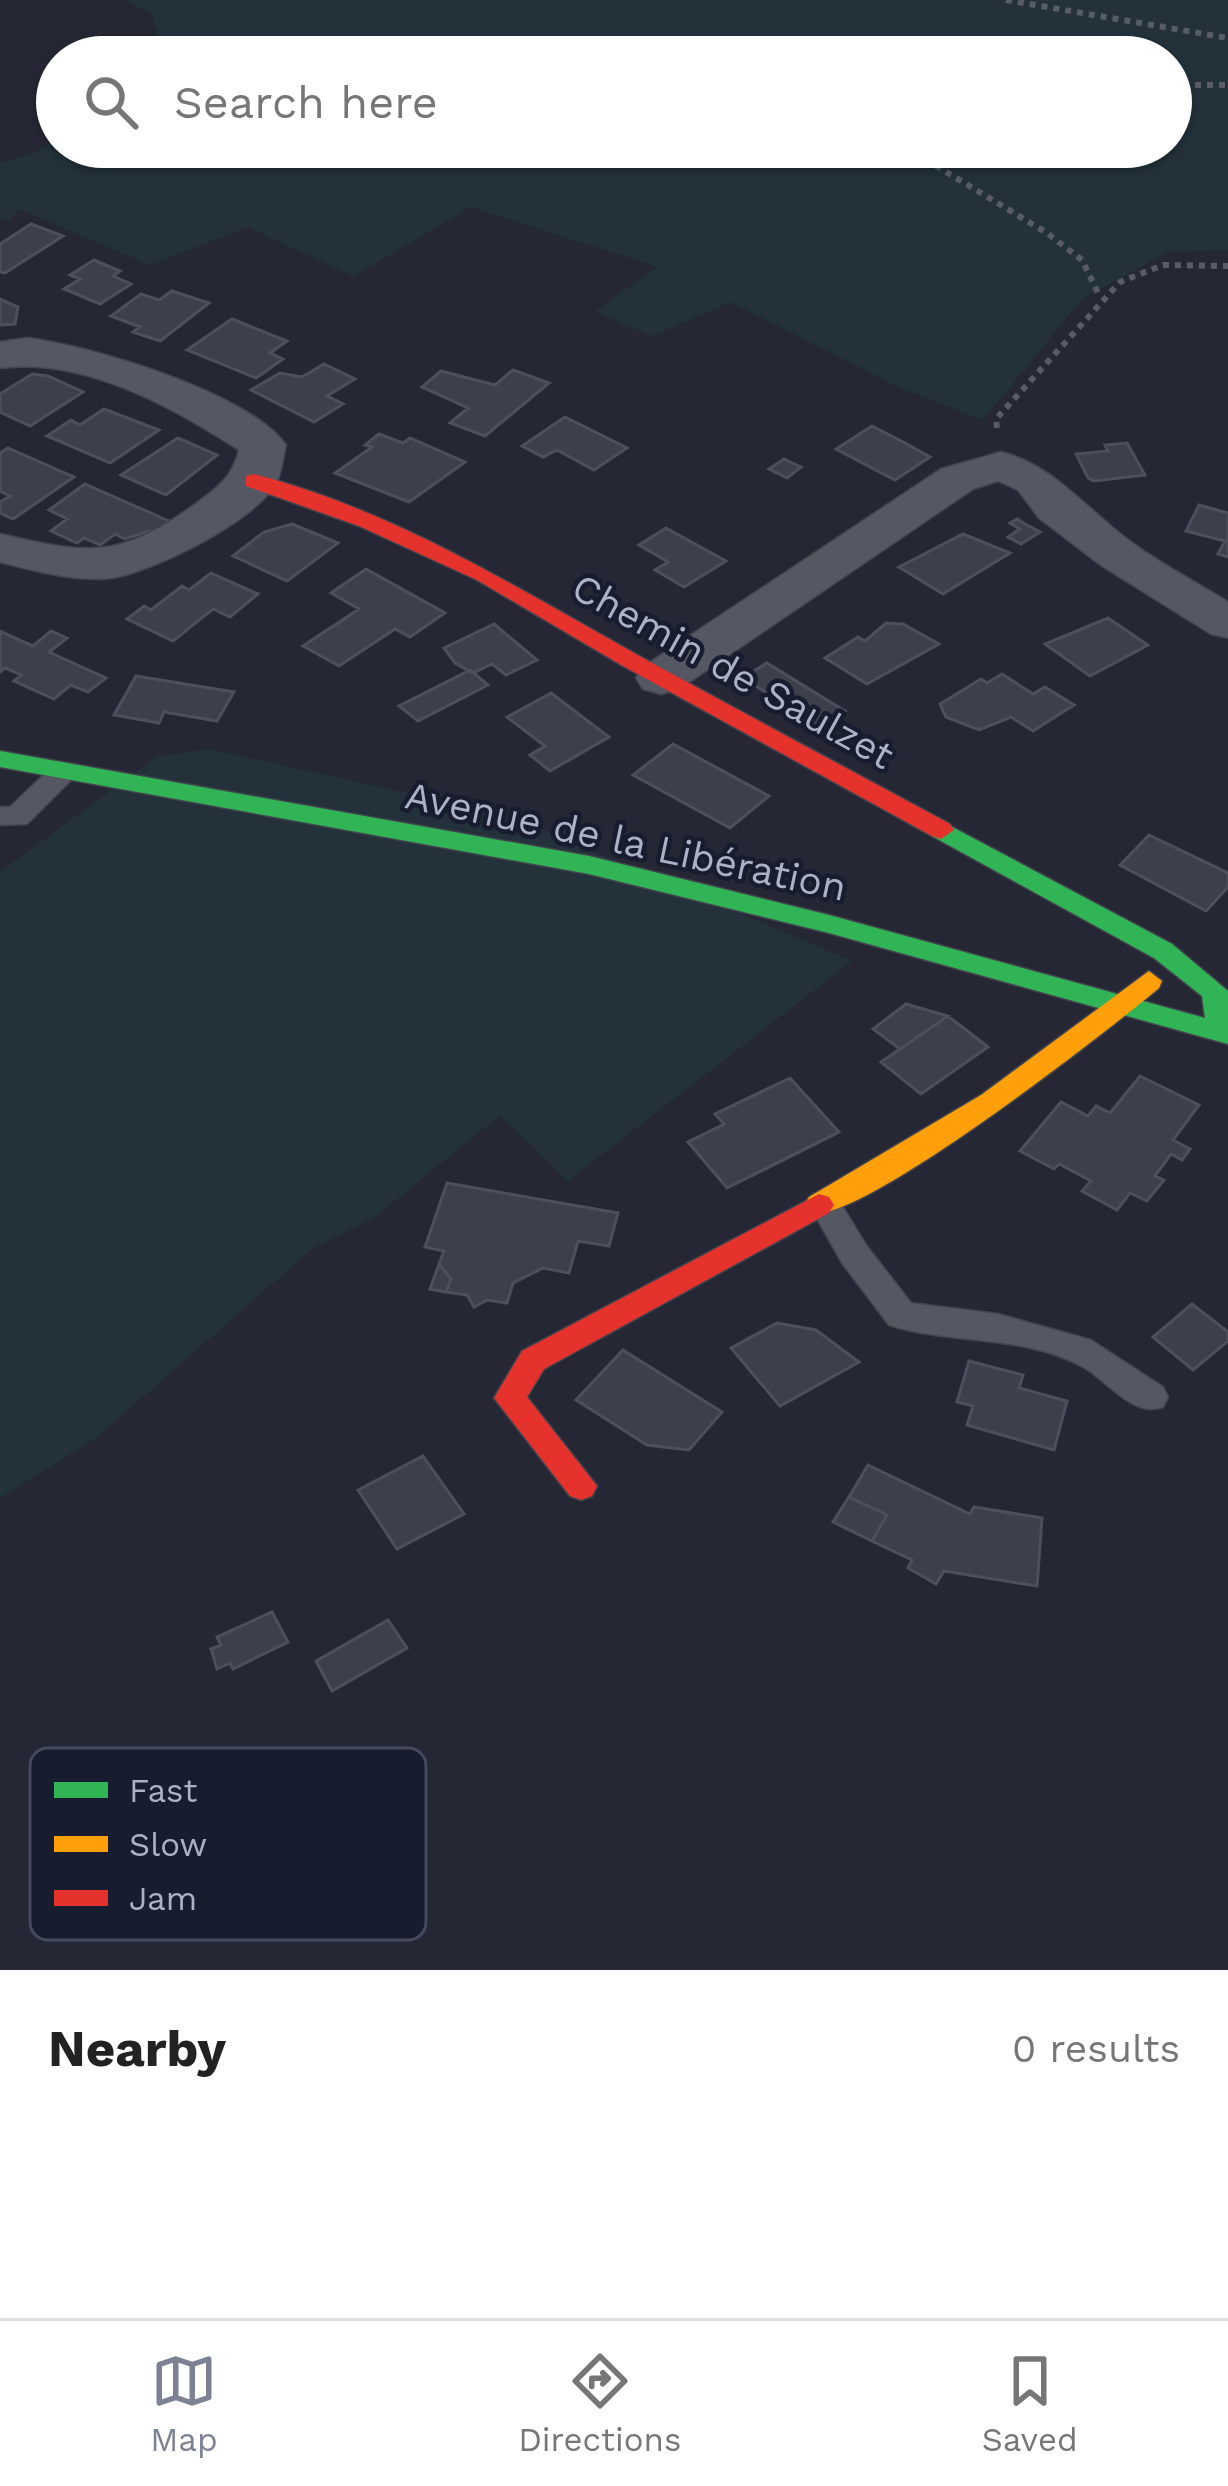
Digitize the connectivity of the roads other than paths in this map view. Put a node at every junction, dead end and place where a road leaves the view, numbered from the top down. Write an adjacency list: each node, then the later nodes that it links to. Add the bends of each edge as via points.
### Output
1 (0, 355): 2 (street, via 60,351 241,429 263,445)
2 (254, 482): 3 (street, via 143,559 65,566); 5 (street, Chemin de Saulzet, via 485,574)
3 (0, 548)
4 (1228, 623): 5 (street, via 1119,556 1056,508 1034,480 1001,466 957,479)
5 (661, 678): 9 (street, Chemin de Saulzet)
6 (0, 759): 7 (street, Avenue de la Libération)
7 (62, 774): 8 (lane, via 17,817); 10 (street, Avenue de la Libération, via 589,865)
8 (0, 816)
9 (1163, 951): 10 (street, via 1153,979); 11 (street, Chemin de Saulzet, via 1215,992)
10 (1122, 1004): 11 (street, Avenue de la Libération); 12 (street, via 1085,1038)
11 (1224, 1033)
12 (824, 1203): 13 (lane, via 901,1315 998,1328 1091,1354); 14 (street, via 533,1360 510,1398)
13 (1150, 1396)
14 (581, 1486)

